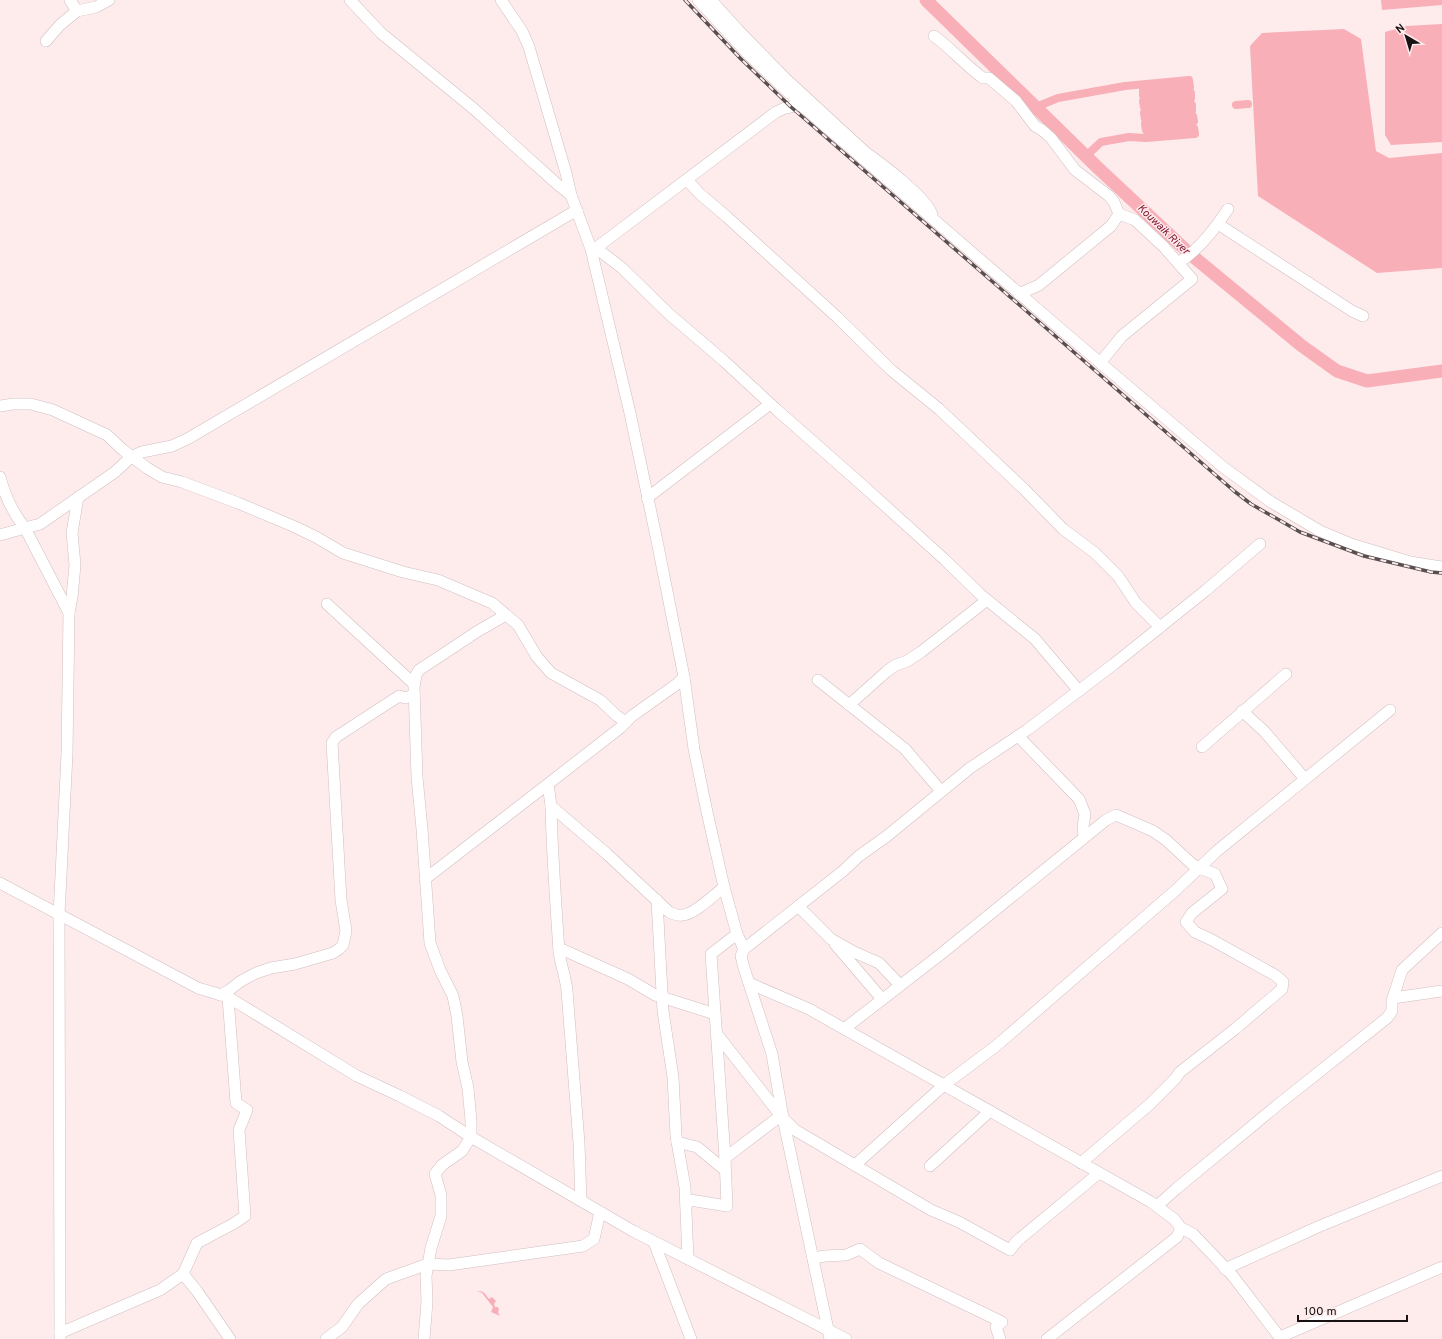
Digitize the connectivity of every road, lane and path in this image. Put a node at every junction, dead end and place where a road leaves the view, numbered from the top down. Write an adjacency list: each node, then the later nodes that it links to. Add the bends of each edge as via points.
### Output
1 (70, 0): 7 (street)
2 (108, 0): 7 (street, via 96,7)
3 (350, 0): 16 (street, via 381,33 474,109)
4 (501, 0): 15 (street, via 529,46)
5 (698, 0): 11 (street, via 749,55)
6 (711, 0): 10 (street)
7 (77, 11): 9 (street)
8 (934, 36): 21 (street, via 948,46 968,68 983,78 989,78 1016,101 1035,126 1051,138 1075,170 1109,196)
9 (46, 41)
10 (785, 78): 11 (street); 13 (street)
11 (793, 96): 12 (street)
12 (800, 105): 14 (street); 17 (street, via 776,112)
13 (865, 151): 14 (street); 22 (street, via 926,204)
14 (868, 163): 22 (street)
15 (564, 167): 16 (street, via 560,178); 18 (street)
16 (550, 178): 18 (street)
17 (687, 180): 24 (street); 43 (street, via 891,370 939,409 1063,529 1095,553 1118,576 1136,603)
18 (571, 195): 20 (street)
19 (1228, 209): 23 (street)
20 (577, 210): 24 (street); 31 (street, via 189,438 172,446)
21 (1119, 214): 25 (street, via 1135,220); 26 (street, via 1111,226 1039,285)
22 (933, 219): 26 (street)
23 (1218, 224): 25 (street); 27 (street)
24 (594, 249): 29 (street, via 622,268 669,314); 34 (street)
25 (1183, 261): 28 (street, via 1192,279 1122,336)
26 (1019, 294): 28 (street)
27 (1363, 316)
28 (1100, 363): 38 (street, via 1223,467 1320,531 1351,544 1410,562)
29 (770, 404): 34 (street); 39 (street)
30 (0, 406): 31 (street, via 25,404 53,410 107,435)
31 (131, 457): 33 (street, via 115,472); 42 (street, via 162,477 182,482 293,526 342,553 438,580 492,604)
32 (0, 477): 35 (street, via 12,509)
33 (78, 497): 35 (street, via 40,524); 41 (street, via 72,533 75,565)
34 (647, 498): 45 (street)
35 (25, 528): 36 (street); 41 (street)
36 (0, 535)
37 (1260, 544): 43 (street)
38 (1442, 567)
39 (987, 600): 48 (street, via 1035,639); 49 (street, via 921,652 886,672)
40 (327, 604): 47 (street)
41 (69, 613): 66 (street, via 67,754)
42 (506, 615): 47 (street, via 419,670); 52 (street, via 518,626 537,657 551,673 600,700)
43 (1160, 627): 48 (street)
44 (1286, 674): 51 (street)
45 (684, 677): 52 (street); 63 (street, via 706,812)
46 (818, 680): 49 (street)
47 (414, 689): 61 (street, via 417,777); 75 (street, via 405,698 399,696 336,737 332,743 341,900 346,931 343,945 333,953 256,973 241,981)
48 (1078, 691): 53 (street)
49 (849, 705): 57 (street, via 905,749)
50 (1390, 710): 55 (street)
51 (1242, 711): 54 (street); 55 (street, via 1264,731)
52 (626, 722): 56 (street)
53 (1018, 736): 57 (street); 59 (street, via 1080,799 1085,814)
54 (1202, 747)
55 (1305, 779): 60 (street)
56 (548, 784): 58 (street); 61 (street)
57 (941, 791): 65 (street)
58 (551, 806): 64 (street); 70 (street)
59 (1084, 838): 60 (street, via 1116,815 1153,831); 73 (street)
60 (1199, 868): 82 (street, via 996,1046); 88 (street, via 1215,874 1222,889 1192,913 1186,922 1194,932 1275,975 1283,982 1282,989 1180,1072 1150,1104)
61 (425, 879): 85 (street, via 430,943 453,996 457,1016 470,1102)
62 (0, 882): 66 (street)
63 (724, 887): 64 (street, via 683,916 669,912); 68 (street)
64 (657, 900): 76 (street)
65 (798, 906): 69 (street); 71 (street)
66 (60, 915): 75 (street, via 198,988); 107 (street)
67 (1442, 933): 77 (street, via 1402,970)
68 (737, 934): 71 (street); 79 (street, via 711,954)
69 (831, 939): 73 (street, via 879,962); 78 (street)
70 (559, 948): 76 (street, via 628,979); 94 (street, via 567,991)
71 (744, 949): 72 (street, via 741,956)
72 (749, 983): 80 (street, via 809,1009); 84 (street, via 772,1054)
73 (900, 985): 78 (street)
74 (1442, 991): 77 (street)
75 (224, 996): 85 (street, via 357,1076 439,1116); 105 (street, via 236,1103 247,1110 239,1130 245,1216 197,1243)
76 (662, 998): 79 (street); 86 (street, via 673,1077)
77 (1393, 998): 96 (street, via 1392,1011 1387,1018)
78 (882, 999): 80 (street)
79 (715, 1014): 81 (street)
80 (844, 1029): 82 (street)
81 (716, 1033): 84 (street); 87 (street)
82 (944, 1085): 83 (street); 89 (street)
83 (990, 1111): 88 (street); 90 (street)
84 (783, 1118): 87 (street, via 779,1117); 89 (street, via 795,1130); 100 (street)
85 (471, 1137): 94 (street); 102 (street, via 462,1151 442,1165 435,1174 441,1216)
86 (677, 1142): 91 (street, via 697,1147); 95 (street)
87 (725, 1158): 91 (street)
88 (1081, 1163): 92 (street)
89 (855, 1166): 92 (street, via 931,1210 1010,1250 1017,1241)
90 (930, 1166)
91 (725, 1170): 95 (street, via 727,1206 690,1200)
92 (1099, 1173): 96 (street)
93 (1442, 1176): 104 (street, via 1320,1226)
94 (581, 1201): 97 (street)
95 (686, 1205): 101 (street)
96 (1157, 1206): 98 (street)
97 (600, 1212): 99 (street); 102 (street, via 594,1239 583,1246 449,1265)
98 (1181, 1228): 104 (street, via 1193,1234); 115 (street, via 1177,1237)
99 (654, 1242): 101 (street); 112 (street)
100 (813, 1258): 106 (street); 114 (street, via 846,1255 860,1249 879,1263 1002,1322 996,1327)
101 (688, 1259): 106 (street)
102 (428, 1264): 110 (street, via 386,1279 358,1304 342,1327); 111 (street)
103 (1442, 1267): 108 (street)
104 (1226, 1269): 108 (street)
105 (183, 1274): 107 (street, via 160,1290); 109 (street)
106 (829, 1334): 113 (street)
107 (60, 1336)
108 (1281, 1338)
109 (230, 1339)
110 (326, 1339)
111 (424, 1339)
112 (691, 1339)
113 (846, 1339)
114 (1000, 1339)
115 (1047, 1339)

